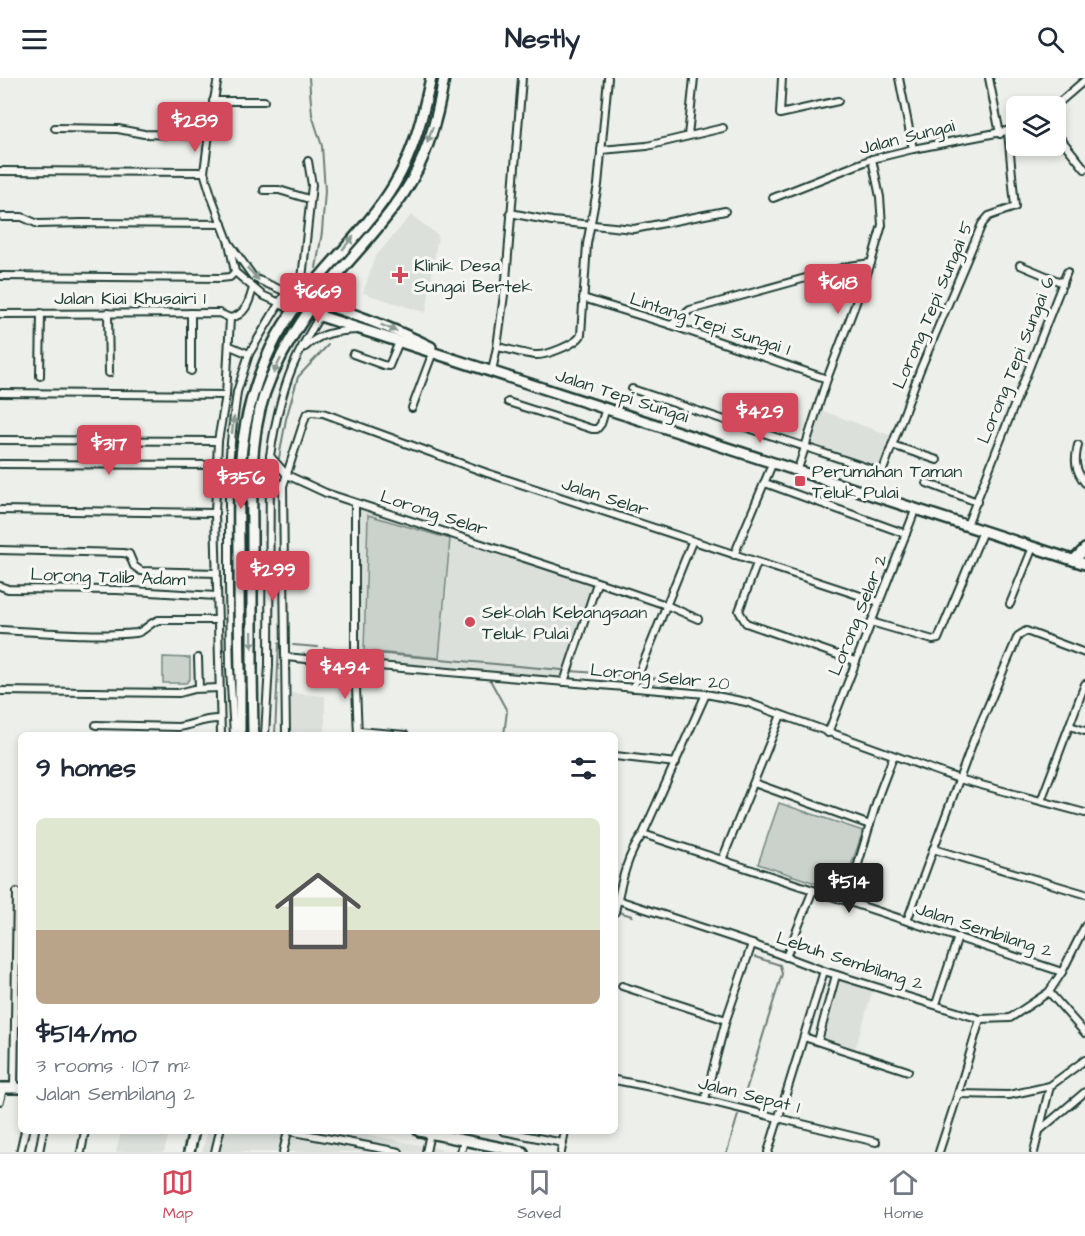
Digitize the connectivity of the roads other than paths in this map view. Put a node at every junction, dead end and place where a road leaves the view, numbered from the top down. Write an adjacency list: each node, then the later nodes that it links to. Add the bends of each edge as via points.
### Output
1 (218, 78): 12 (street)
2 (431, 78): 139 (main road, one-way to 2, bridge, via 239,458 248,410 271,346 290,316 394,186 409,157)
3 (444, 78): 140 (main road, one-way to 140, bridge, via 422,158 405,191 302,321 271,379 259,413 252,459)
4 (522, 78): 34 (street)
5 (608, 78): 23 (street)
6 (694, 78): 20 (street)
7 (782, 78): 14 (street, via 780,114)
8 (900, 78): 22 (street)
9 (989, 78): 18 (street)
10 (1085, 80): 11 (street)
11 (1066, 96)
12 (213, 101): 13 (street); 19 (street)
13 (264, 101)
14 (838, 101)
15 (55, 128): 19 (street)
16 (723, 128): 20 (street)
17 (1006, 132): 18 (street, Jalan Sungai)
18 (1000, 134): 22 (street, Jalan Sungai)
19 (209, 136): 29 (street)
20 (688, 136): 23 (street, via 647,146)
21 (1066, 145): 27 (street)
22 (913, 149): 25 (street, Jalan Sungai)
23 (601, 150): 37 (street)
24 (1010, 156): 79 (street, Lorong Tepi Sungai 5, via 1015,207 989,216 982,224)
25 (872, 159): 31 (street, Jalan Sungai); 39 (street, via 883,217)
26 (308, 161): 32 (street)
27 (1085, 169)
28 (0, 171): 29 (street)
29 (204, 172): 36 (street)
30 (264, 190): 32 (street)
31 (773, 198)
32 (309, 199): 46 (street, via 302,279)
33 (725, 211): 37 (street, via 634,229)
34 (510, 213): 37 (street); 60 (street)
35 (2, 217): 36 (street, via 22,217 38,224)
36 (222, 224): 38 (street)
37 (592, 226): 47 (street)
38 (229, 243): 41 (street); 46 (street, one-way to 46, via 254,278)
39 (871, 263): 56 (street, via 690,310); 70 (street)
40 (1020, 265): 44 (street)
41 (235, 272): 43 (street, via 221,278); 45 (street)
42 (1067, 273): 44 (street, Lorong Tepi Sungai 6)
43 (0, 276)
44 (1063, 283): 93 (street, Lorong Tepi Sungai 6)
45 (252, 288): 48 (street); 55 (street, via 247,307 239,316)
46 (290, 293): 48 (street); 49 (main road, Jalan Tepi Sungai)
47 (583, 298): 56 (street, Lintang Tepi Sungai 1); 60 (street, via 581,335 573,344 536,355)
48 (280, 303): 54 (main road, Jalan Tepi Sungai); 62 (street)
49 (326, 304): 54 (street); 65 (main road, Jalan Tepi Sungai, one-way to 65)
50 (41, 313): 51 (street, Jalan Kiai Khusairi 1); 53 (street, Jalan Kiai Khusairi 1); 69 (street)
51 (108, 313): 52 (street, Jalan Kiai Khusairi 1); 68 (street)
52 (191, 313): 55 (street, Jalan Kiai Khusairi 1, via 219,313); 66 (street)
53 (0, 314)
54 (320, 317): 57 (main road, Jalan Tepi Sungai); 64 (street)
55 (230, 318): 59 (street, Jalan Kiai Khusairi 1)
56 (672, 325): 70 (street, Lintang Tepi Sungai 1)
57 (358, 330): 58 (main road, Jalan Tepi Sungai); 64 (street, via 323,335)
58 (399, 342): 61 (main road, Jalan Tepi Sungai); 63 (street, via 389,366)
59 (230, 346): 62 (street); 73 (street, Jalan Kiai Khusairi 1)
60 (497, 346): 67 (street)
61 (434, 352): 65 (main road, Jalan Tepi Sungai); 75 (street)
62 (249, 354): 138 (street, one-way to 62, via 229,466 237,392)
63 (353, 354)
64 (297, 356): 82 (street, via 280,404)
65 (457, 360): 67 (main road, Jalan Tepi Sungai)
66 (191, 371)
67 (492, 371): 76 (main road, Jalan Tepi Sungai)
68 (109, 373)
69 (40, 376)
70 (827, 379): 81 (street)
71 (632, 389): 81 (street, Jalan Tepi Sungai)
72 (0, 393): 73 (street)
73 (226, 395): 78 (street, Jalan Kiai Khusairi 1)
74 (508, 402): 76 (street, via 592,429 601,424)
75 (412, 408)
76 (606, 408): 84 (main road, Jalan Tepi Sungai)
77 (0, 440): 78 (street)
78 (219, 441): 86 (street, Jalan Kiai Khusairi 1)
79 (892, 445): 83 (street); 88 (street, Lorong Tepi Sungai 5)
80 (1078, 445): 92 (street, via 1076,470)
81 (806, 446): 87 (street); 88 (street, Jalan Tepi Sungai, via 877,472)
82 (270, 456): 89 (street, Lorong Selar); 141 (street)
83 (937, 459)
84 (773, 462): 87 (main road, Jalan Tepi Sungai); 90 (street)
85 (0, 464): 86 (street)
86 (217, 465): 97 (street, Jalan Kiai Khusairi 1)
87 (798, 469): 95 (main road, Jalan Tepi Sungai)
88 (883, 470)
89 (287, 475): 94 (street, Lorong Selar); 101 (street, Jalan Selar, via 306,415 323,413); 121 (street, via 283,486)
90 (765, 483): 100 (street); 105 (street)
91 (927, 483): 93 (street)
92 (1085, 483)
93 (977, 502): 98 (street, Lorong Tepi Sungai 6)
94 (355, 503): 110 (street, Lorong Selar); 124 (street)
95 (916, 508): 98 (main road, Jalan Tepi Sungai); 100 (street, Lorong Selar 2)
96 (0, 510): 97 (street)
97 (215, 513): 109 (street, Jalan Kiai Khusairi 1)
98 (967, 525): 99 (main road, Jalan Tepi Sungai)
99 (983, 531): 102 (main road, Jalan Tepi Sungai); 118 (street, via 938,639)
100 (906, 534): 113 (street, Lorong Selar 2)
101 (692, 542): 105 (street, Jalan Selar); 115 (street)
102 (1033, 548): 106 (main road, Jalan Tepi Sungai); 114 (street)
103 (1085, 549): 106 (main road)
104 (0, 550): 109 (street, via 123,553 129,554 141,571)
105 (734, 555): 107 (street, Jalan Selar)
106 (1074, 560): 108 (main road, Jalan Tepi Sungai)
107 (757, 563): 113 (street, Jalan Selar); 123 (street, via 739,611 746,624)
108 (1085, 564)
109 (217, 573): 112 (street, Jalan Kiai Khusairi 1)
110 (597, 583): 115 (street, Lorong Selar); 125 (street)
111 (0, 586): 112 (street, Lorong Talib Adam)
112 (216, 596): 117 (street, Jalan Kiai Khusairi 1)
113 (879, 602): 118 (street, Lorong Selar 2)
114 (1010, 604)
115 (666, 605): 116 (street, Lorong Selar); 129 (street)
116 (698, 619)
117 (217, 620): 119 (street, via 153,621 139,633); 128 (street, Jalan Kiai Khusairi 1)
118 (871, 622): 123 (street, Lorong Selar 2)
119 (0, 630)
120 (1085, 653): 148 (street, via 1026,630 1018,636)
121 (286, 657): 124 (street, Lorong Selar 20); 142 (street)
122 (198, 658): 127 (street)
123 (855, 661): 144 (street, Lorong Selar 2)
124 (355, 664): 125 (street, Lorong Selar 20); 143 (street)
125 (564, 682): 129 (street, Lorong Selar 20)
126 (1085, 684): 135 (street)
127 (200, 688): 128 (street); 130 (street, via 179,693)
128 (219, 688): 133 (street, Jalan Kiai Khusairi 1)
129 (633, 688): 131 (street, Lorong Selar 20)
130 (0, 691)
131 (706, 693): 132 (street, Lorong Selar 20); 147 (street)
132 (781, 715): 144 (street, Lorong Selar 20); 149 (street)
133 (220, 719): 134 (street, via 200,720 178,728); 137 (street, Jalan Kiai Khusairi 1)
134 (96, 725)
135 (1070, 726): 136 (street); 150 (street)
136 (1085, 731)
137 (221, 732)
138 (234, 732)
139 (240, 732)
140 (253, 732)
141 (265, 732)
142 (286, 732)
143 (358, 732)
144 (828, 733): 146 (street, Lorong Selar 20)
145 (618, 756): 147 (street)
146 (893, 757): 148 (street, Lorong Selar 20); 152 (street)
147 (675, 763): 153 (street)
148 (959, 779): 150 (street, Lorong Selar 20); 154 (street)
149 (754, 783): 152 (street); 155 (street)
150 (1041, 801): 151 (street, Lorong Selar 20)
151 (1085, 813)
152 (870, 825): 161 (street)
153 (643, 834): 155 (street, Jalan Sembilang 2); 158 (street, via 627,864)
154 (933, 849): 159 (street); 162 (street)
155 (722, 860): 156 (street, Jalan Sembilang 2)
156 (813, 890): 161 (street, Jalan Sembilang 2); 166 (street)
157 (17, 892): 183 (street)
158 (618, 893)
159 (1085, 894)
160 (618, 901): 165 (street, Lebuh Sembilang 2)
161 (847, 901): 162 (street, Jalan Sembilang 2)
162 (907, 921): 164 (street, Jalan Sembilang 2)
163 (1085, 926): 168 (street, Jalan Sembilang 2)
164 (958, 938): 168 (street, Jalan Sembilang 2); 172 (street)
165 (752, 944): 166 (street, Lebuh Sembilang 2); 174 (street)
166 (786, 957): 167 (street, Lebuh Sembilang 2)
167 (824, 971): 169 (street, Lebuh Sembilang 2); 176 (street)
168 (1062, 972): 171 (street, Lebuh Sembilang 2)
169 (836, 975): 172 (street, Lebuh Sembilang 2); 177 (street)
170 (622, 986): 174 (street)
171 (1049, 992): 173 (street, Lebuh Sembilang 2, via 1010,1018); 175 (street)
172 (936, 1004): 173 (street, Lebuh Sembilang 2)
173 (980, 1019): 185 (street)
174 (726, 1020): 186 (street)
175 (1085, 1033)
176 (804, 1037): 177 (street); 188 (street)
177 (818, 1041): 179 (street)
178 (1085, 1060): 181 (street)
179 (908, 1071)
180 (618, 1081): 186 (street, Jalan Sepat 1)
181 (1050, 1086): 185 (street, via 1010,1095); 189 (street)
182 (2, 1088): 183 (main road); 187 (street)
183 (18, 1088)
184 (1085, 1092): 189 (street)
185 (958, 1094): 217 (street)
186 (705, 1099): 188 (street, Jalan Sepat 1)
187 (0, 1101)
188 (779, 1119): 202 (street, Jalan Sepat 1); 216 (street)
189 (1039, 1131): 218 (street)
190 (24, 1134): 205 (street)
191 (42, 1134): 206 (street)
192 (84, 1134): 207 (street)
193 (194, 1134): 208 (main road)
194 (219, 1134): 209 (street)
195 (287, 1134): 210 (street)
196 (304, 1134): 211 (street)
197 (423, 1134): 212 (street)
198 (433, 1134): 201 (main road)
199 (518, 1134): 203 (street)
200 (564, 1134): 203 (street)
201 (464, 1140): 204 (main road); 213 (street)
202 (876, 1142)
203 (563, 1143): 215 (street)
204 (495, 1149): 214 (main road)
205 (21, 1152)
206 (39, 1152)
207 (81, 1152)
208 (189, 1152)
209 (215, 1152)
210 (283, 1152)
211 (399, 1152)
212 (426, 1152)
213 (461, 1152)
214 (523, 1152)
215 (561, 1152)
216 (768, 1152)
217 (939, 1152)
218 (1034, 1152)

